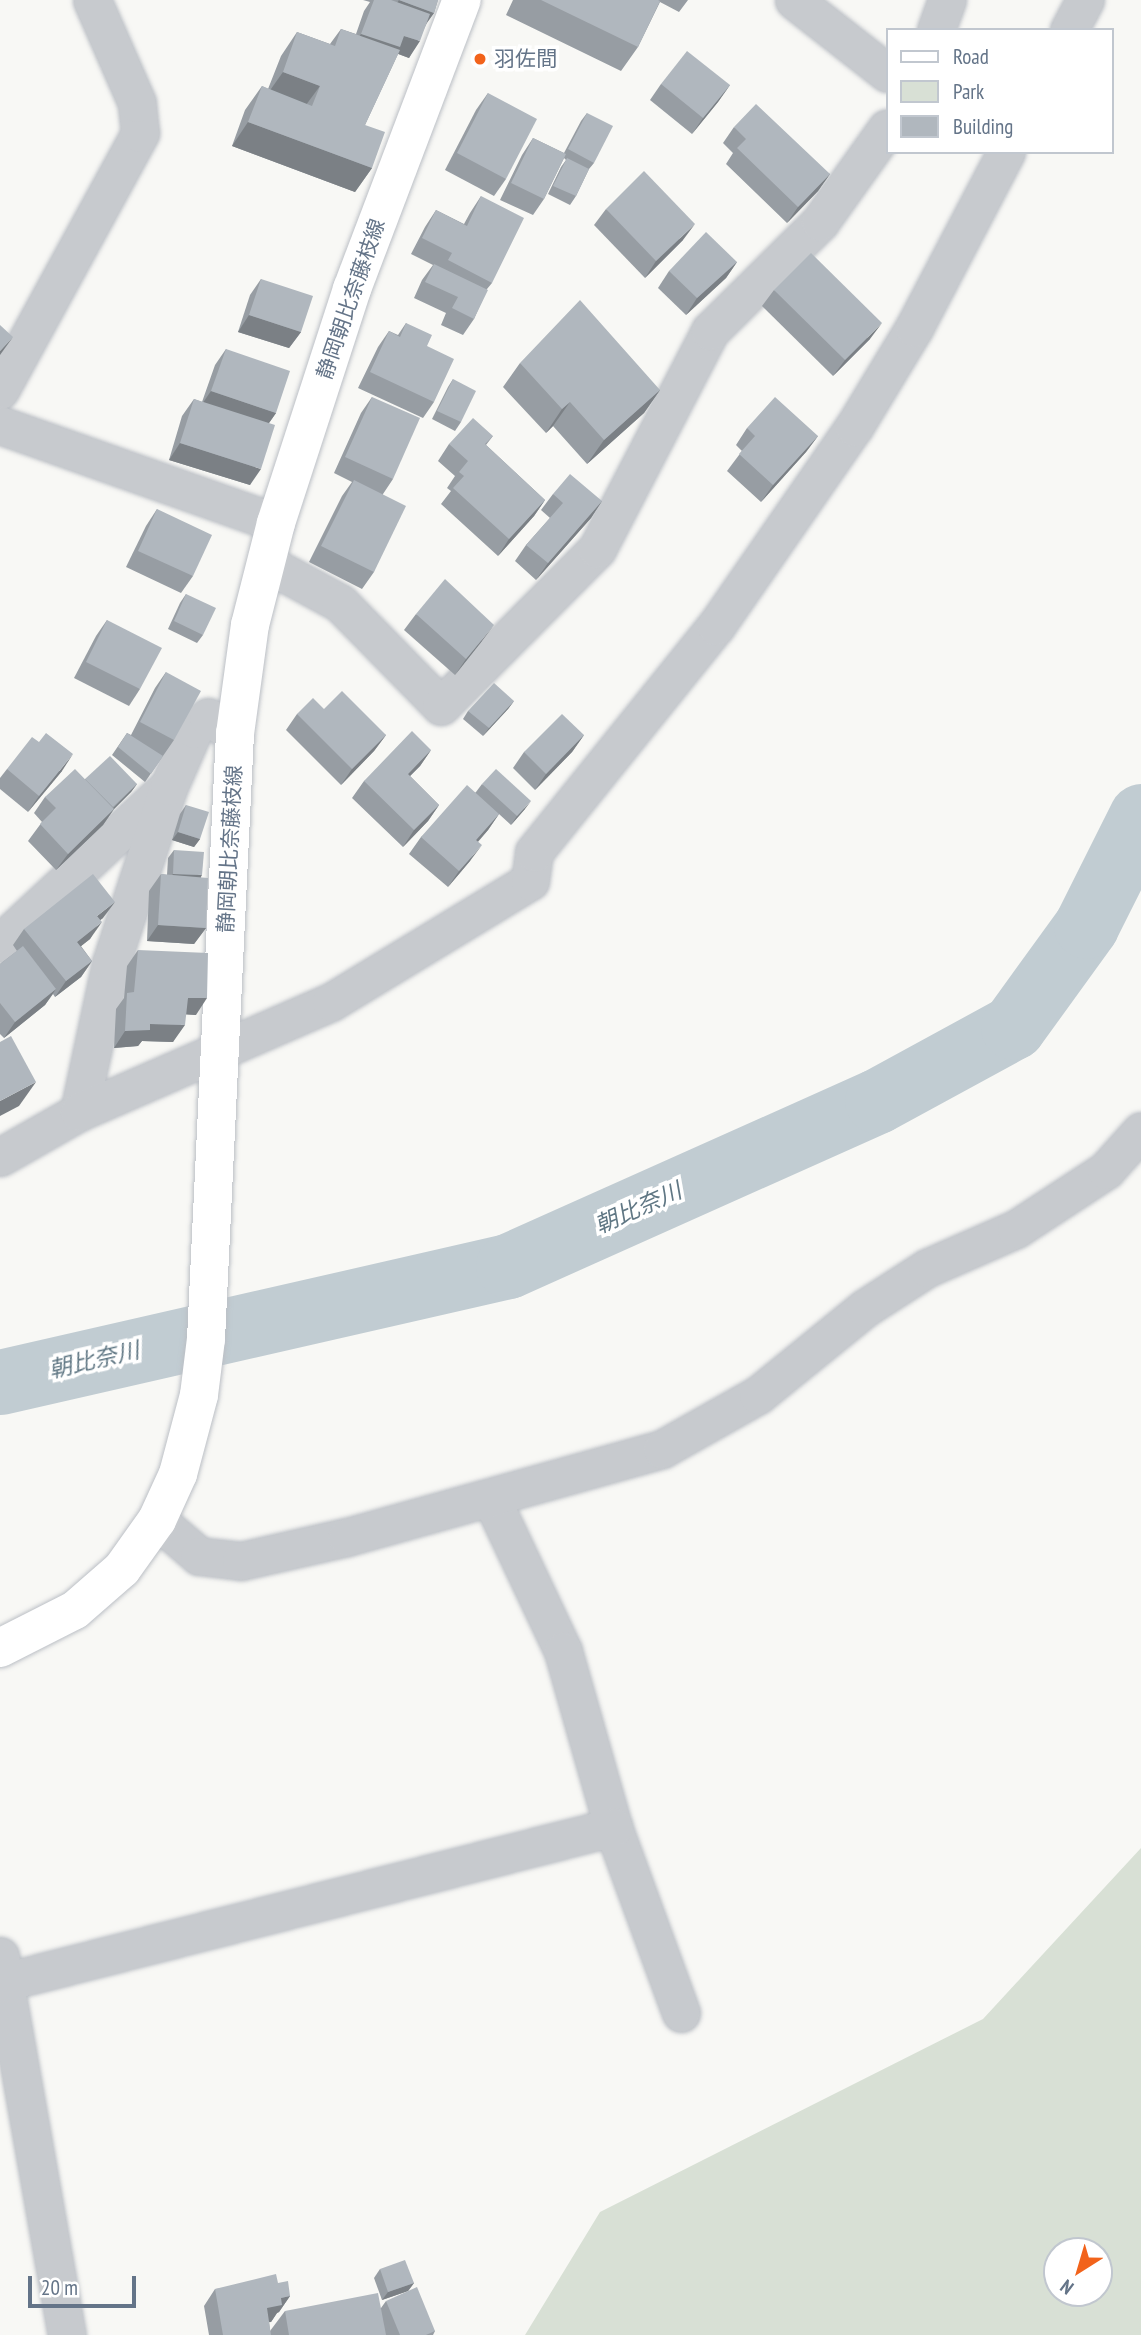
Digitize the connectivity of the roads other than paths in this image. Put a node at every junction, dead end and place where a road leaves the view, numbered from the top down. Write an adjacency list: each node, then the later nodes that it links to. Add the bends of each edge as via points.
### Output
1 (92, 0): 11 (street, via 138,103 140,133)
2 (463, 0): 13 (main road, 静岡朝比奈藤枝線, via 352,289)
3 (794, 0): 8 (street)
4 (947, 0): 6 (street)
5 (1085, 0): 7 (street)
6 (937, 28)
7 (1070, 28)
8 (886, 72)
9 (886, 129): 14 (street, via 820,222 710,331 597,549 441,706 340,603)
10 (1005, 154): 18 (street, via 914,328 853,427 716,626 534,852 530,881 331,1002)
11 (0, 390)
12 (0, 425): 13 (street)
13 (276, 523): 14 (main road, 静岡朝比奈藤枝線)
14 (266, 563): 15 (main road, 静岡朝比奈藤枝線, via 250,625)
15 (235, 734): 16 (street, via 208,717 194,729); 18 (main road, 静岡朝比奈藤枝線)
16 (169, 786): 17 (street); 19 (street, via 111,963)
17 (0, 943)
18 (222, 1055): 19 (street); 23 (main road, 静岡朝比奈藤枝線, via 199,1395 178,1474)
19 (79, 1112): 21 (street)
20 (1141, 1131): 22 (street, via 1106,1170 1016,1229 927,1268 865,1308 758,1395 662,1449)
21 (0, 1157)
22 (491, 1498): 23 (street, via 241,1561 199,1556); 25 (street, via 563,1651)
23 (157, 1520): 24 (main road, 静岡朝比奈藤枝線, via 122,1569 75,1610)
24 (0, 1647)
25 (613, 1827): 26 (street); 27 (street)
26 (1, 1974): 28 (street)
27 (681, 2013)
28 (67, 2335)

